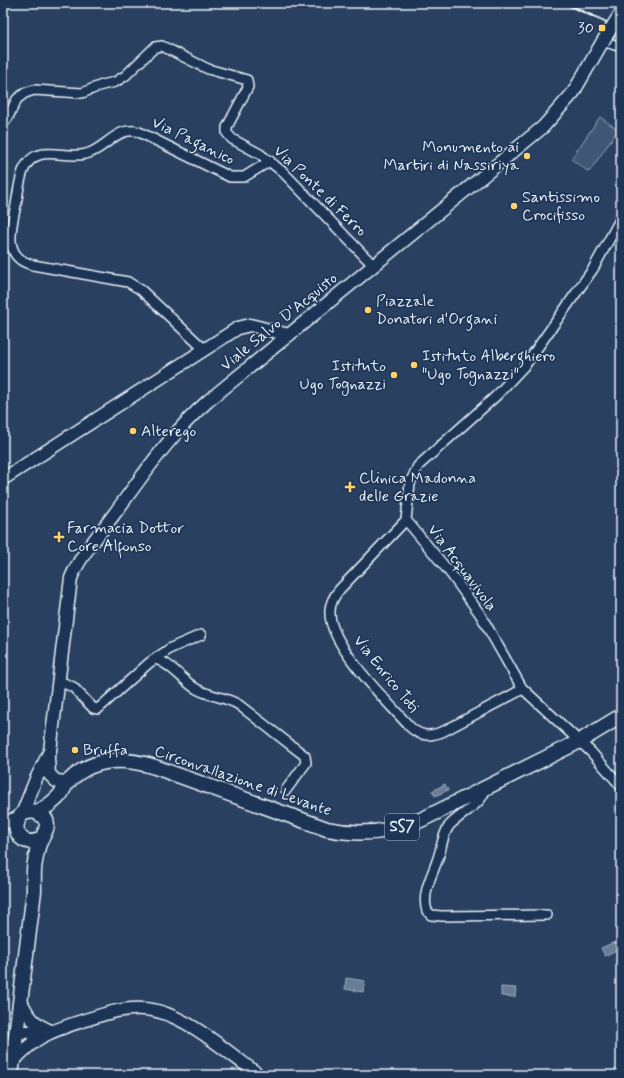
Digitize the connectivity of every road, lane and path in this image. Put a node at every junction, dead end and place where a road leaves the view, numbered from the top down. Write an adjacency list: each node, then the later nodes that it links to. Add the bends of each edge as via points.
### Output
1 (621, 13): 2 (main road, Viale Salvo D'Acquisto, bridge)
2 (603, 41): 3 (street); 8 (main road, Viale Salvo D'Acquisto, via 572,93 548,123)
3 (621, 48)
4 (3, 123): 5 (street, Via Ponte di Ferro, via 17,99 25,93 32,90 89,92 120,80 154,48 162,46 202,66 247,80 246,92 226,131 230,137)
5 (270, 161): 7 (street, Via Paganico, via 246,176 230,177 139,132 125,131 86,154 37,155 25,167 21,176); 8 (street, Via Ponte di Ferro, via 287,175)
6 (621, 218): 12 (street, Via Acquavivola, via 593,269 526,364 496,396 418,466 410,483)
7 (8, 224): 10 (street, Via Paganico, via 11,244 21,261 33,266 128,282 141,290)
8 (374, 266): 9 (main road, Viale Salvo D'Acquisto)
9 (289, 335): 10 (main road, via 248,325 236,329); 15 (main road, Viale Salvo D'Acquisto, via 219,391 190,418 152,463 81,560 69,586)
10 (204, 349): 11 (main road)
11 (3, 479)
12 (406, 520): 16 (street, Via Acquavivola, via 480,614); 16 (street, Via Enrico Toti, via 340,589 332,602 330,619 345,652 409,726 422,735 444,731)
13 (201, 635): 14 (street, via 171,648)
14 (155, 659): 15 (street, via 97,712 73,687); 24 (street, via 206,694 239,704 305,756 306,763)
15 (59, 681): 19 (main road, Viale Salvo D'Acquisto, via 53,740)
16 (523, 689): 18 (street, Via Acquavivola)
17 (621, 716): 18 (main road, Circonvallazione di Levante / SS7)
18 (580, 741): 22 (street, Via Acquavivola); 23 (main road, Circonvallazione di Levante / SS7)
19 (48, 758): 20 (main road, via 49,774 56,781); 21 (main road, Viale Salvo D'Acquisto)
20 (68, 782): 23 (main road, Circonvallazione di Levante / SS7, via 79,772 100,762 127,761 155,767 322,827 360,834 388,831 413,823); 25 (main road, Circonvallazione di Levante / SS7)
21 (33, 786): 26 (main road); 27 (main road, Viale Salvo D'Acquisto)
22 (621, 786)
23 (485, 787): 34 (street, via 480,800 454,821 445,834 428,883 427,911 431,915 441,916)
24 (286, 790)
25 (59, 795): 26 (main road, Circonvallazione di Levante / SS7); 29 (main road, SS7)
26 (38, 812): 27 (main road, via 27,812); 29 (main road, via 46,820)
27 (20, 816): 28 (main road); 31 (main road, SS7, via 16,829)
28 (3, 823)
29 (47, 825): 32 (main road, SS7, via 45,835)
30 (3, 830): 31 (main road)
31 (21, 838): 32 (main road, via 36,842); 33 (main road, SS7)
32 (41, 839): 33 (main road, SS7)
33 (34, 865): 35 (main road, SS7, via 34,891)
34 (547, 914)
35 (21, 1001): 36 (main road, via 30,1019 38,1026); 37 (main road, SS7)
36 (51, 1031): 37 (main road); 38 (main road, via 29,1044); 39 (main road, via 116,1011 157,1010 187,1023)
37 (12, 1040): 38 (main road, SS7)
38 (12, 1069)
39 (259, 1075)

